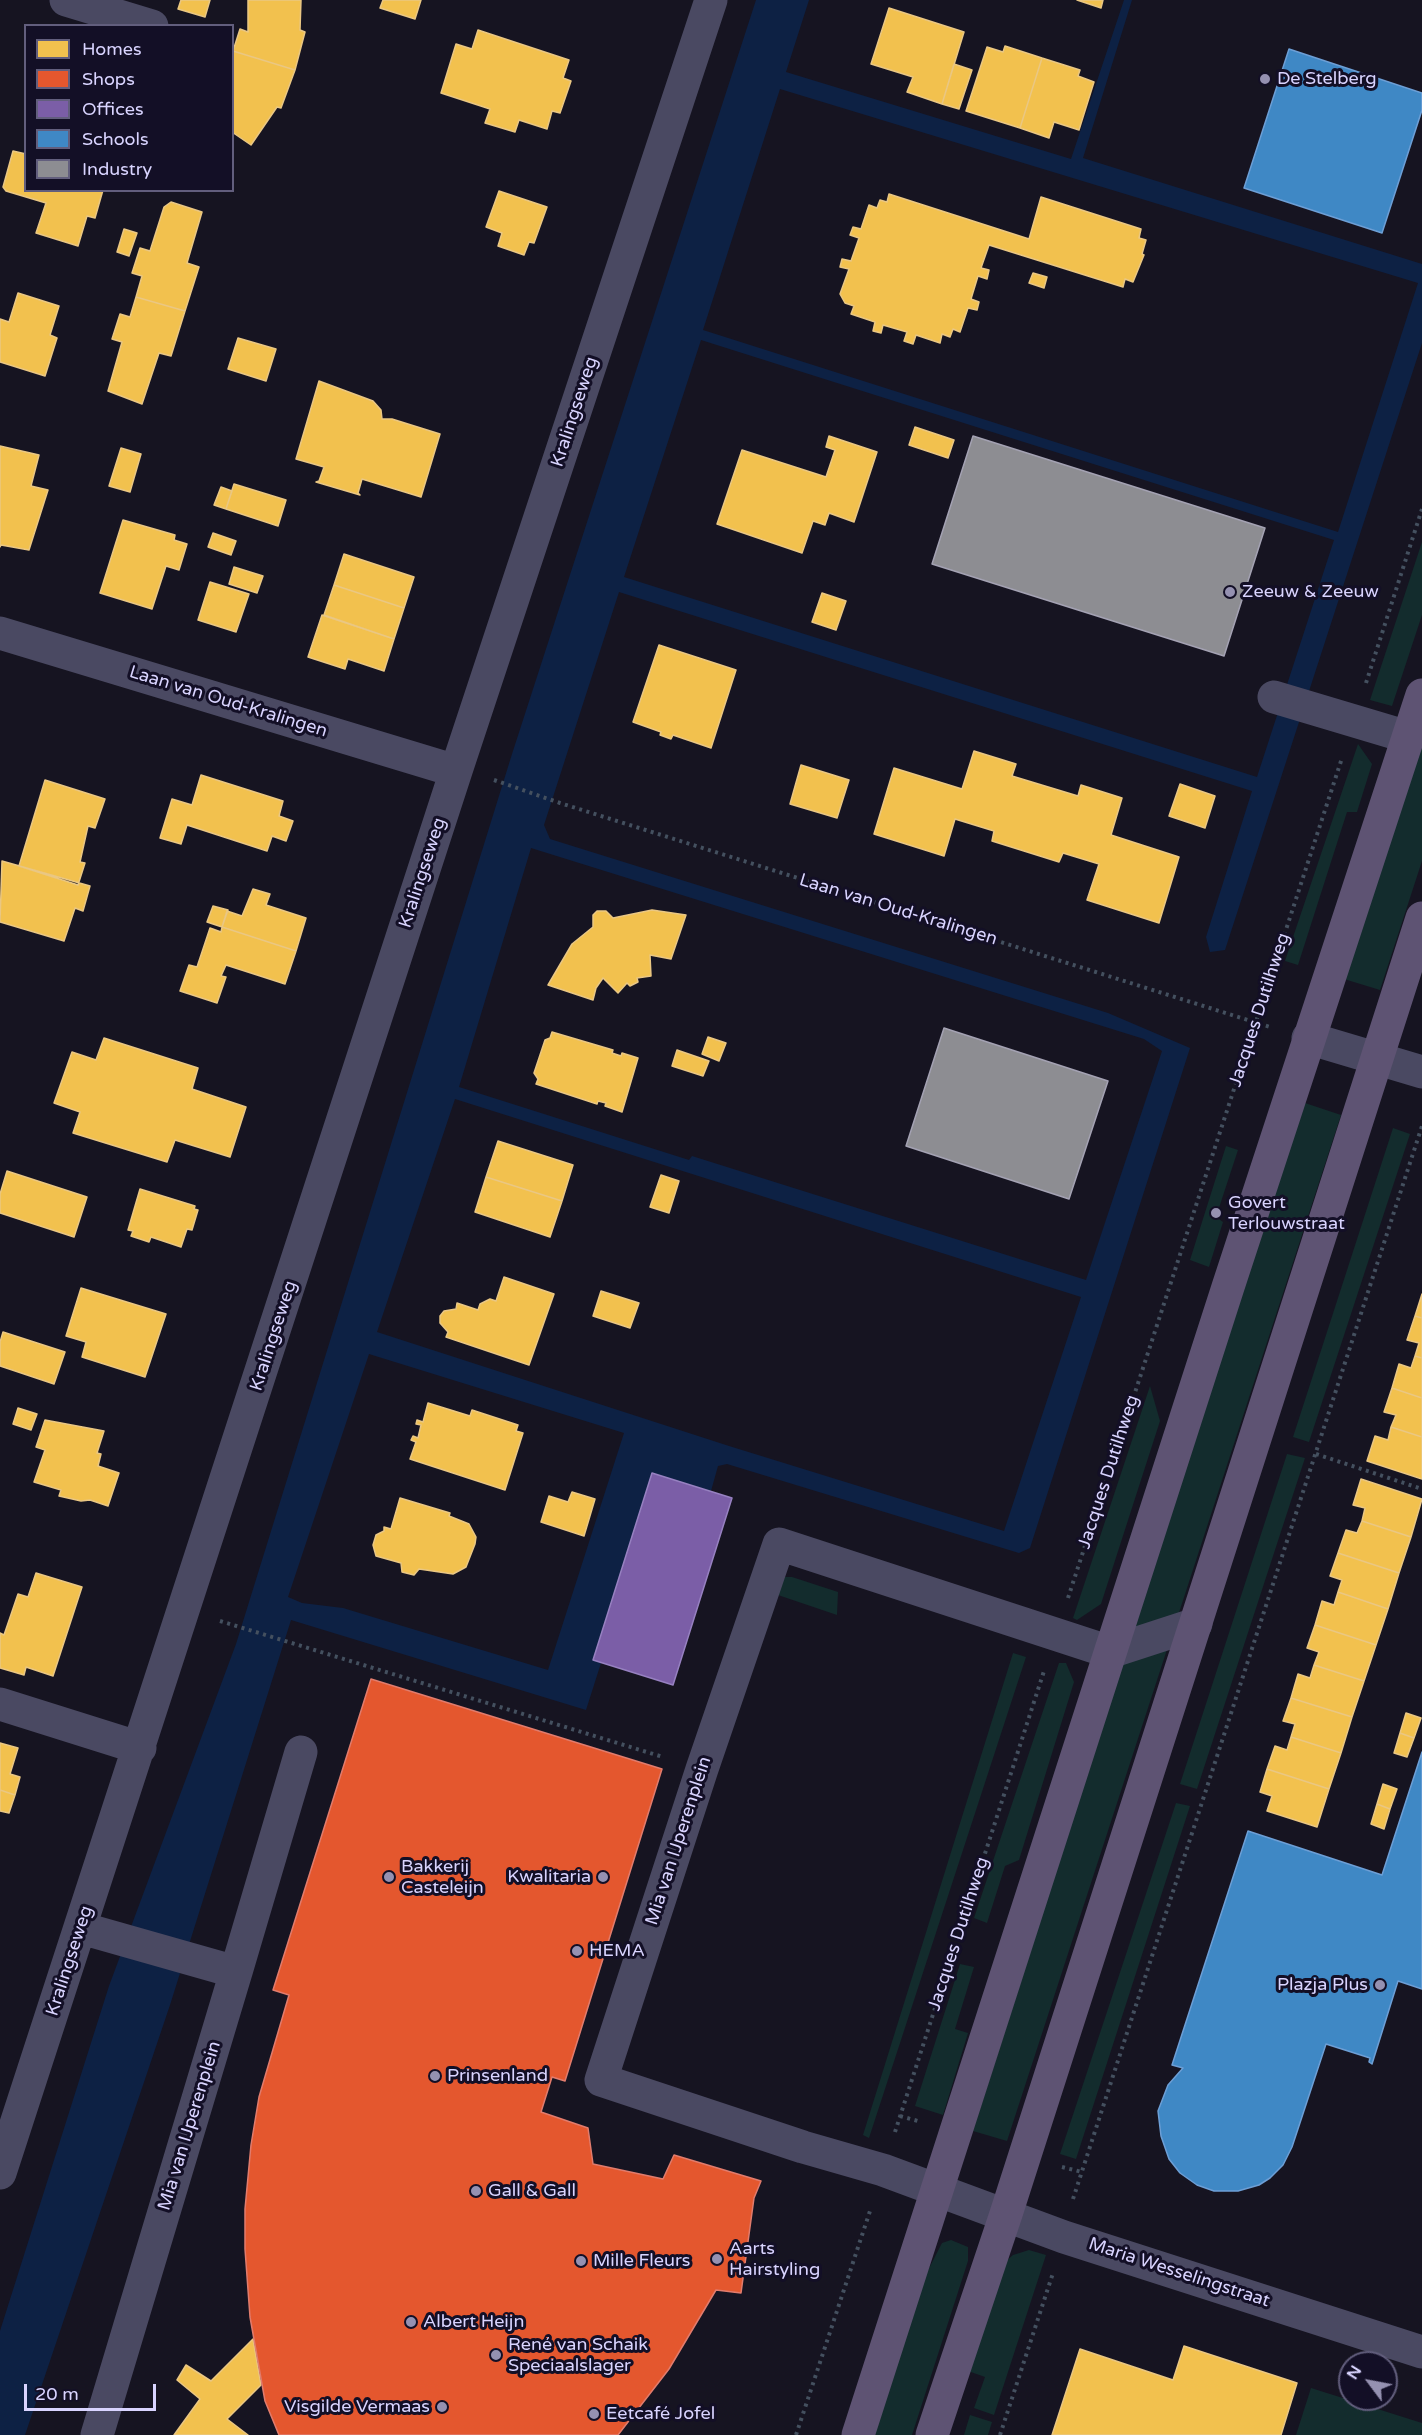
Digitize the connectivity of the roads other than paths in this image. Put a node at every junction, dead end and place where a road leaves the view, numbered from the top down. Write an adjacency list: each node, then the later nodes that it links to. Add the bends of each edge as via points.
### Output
1 (66, 0): 3 (street)
2 (711, 0): 8 (street, Kralingseweg)
3 (145, 24)
4 (0, 633): 8 (street, Laan van Oud-Kralingen)
5 (1422, 695): 7 (main road)
6 (1274, 697): 7 (street)
7 (1408, 737): 10 (main road)
8 (456, 771): 16 (street, Kralingseweg)
9 (1422, 918): 11 (main road)
10 (1308, 1038): 11 (street); 14 (main road)
11 (1377, 1059): 12 (street); 13 (main road)
12 (1422, 1072)
13 (1196, 1624): 14 (street); 22 (main road)
14 (1110, 1652): 21 (main road); 21 (street, Mia van IJperenplein, via 779,1544 601,2080)
15 (0, 1704): 16 (street)
16 (140, 1748): 18 (street, Kralingseweg)
17 (301, 1752): 19 (street, Mia van IJperenplein)
18 (81, 1928): 19 (street); 20 (street, Kralingseweg)
19 (236, 1971): 24 (street, Mia van IJperenplein)
20 (0, 2173)
21 (937, 2190): 22 (street, Maria Wesselingstraat); 25 (main road)
22 (1006, 2214): 23 (street, Maria Wesselingstraat, via 1064,2237); 26 (main road)
23 (1422, 2352)
24 (97, 2435)
25 (858, 2435)
26 (932, 2435)

